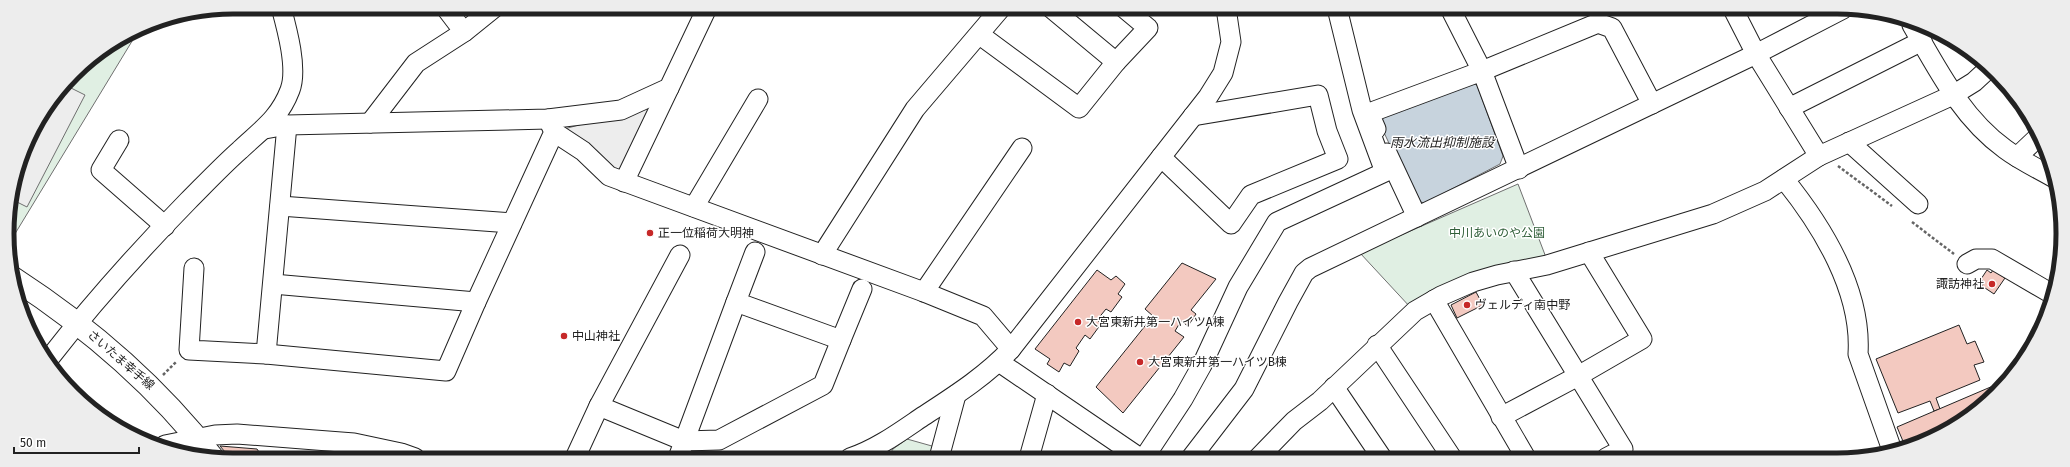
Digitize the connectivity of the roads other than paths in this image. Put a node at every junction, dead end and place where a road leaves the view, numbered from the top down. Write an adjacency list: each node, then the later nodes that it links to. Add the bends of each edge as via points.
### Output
1 (282, 14): 30 (street, via 292,63 290,89 283,105)
2 (450, 14): 14 (street)
3 (486, 14): 14 (street)
4 (704, 14): 21 (street)
5 (997, 14): 15 (street)
6 (1058, 14): 18 (street)
7 (1131, 14): 18 (street, via 1148,28)
8 (1227, 14): 26 (street, via 1231,42 1223,73)
9 (1338, 14): 88 (street, via 1362,110 1385,172 1277,222 1238,287 1183,399)
10 (1453, 14): 19 (street)
11 (1736, 14): 17 (street)
12 (1833, 14): 17 (street)
13 (1914, 29): 16 (street)
14 (464, 32): 27 (street, via 416,64)
15 (980, 35): 18 (street, via 1079,108); 51 (street, via 915,109)
16 (1922, 41): 22 (street); 25 (street)
17 (1756, 54): 24 (street); 25 (street)
18 (1116, 62)
19 (1482, 71): 24 (street, via 1598,23 1612,28); 38 (street); 45 (street, via 1369,113)
20 (1985, 72): 22 (street)
21 (669, 88): 29 (street, via 621,110); 41 (street)
22 (1953, 95): 33 (street); 37 (street, via 1988,134)
23 (758, 99): 44 (street)
24 (1652, 104): 38 (street)
25 (1789, 108): 35 (street)
26 (1193, 116): 36 (street); 36 (street, via 1318,95 1327,131 1338,159 1250,195 1231,224)
27 (370, 123): 28 (street); 29 (street)
28 (287, 125): 30 (street); 43 (street)
29 (551, 126): 41 (street, via 583,150 609,176); 46 (street)
30 (265, 129): 47 (street, via 240,149)
31 (119, 140): 47 (street, via 101,170)
32 (2035, 140): 37 (street)
33 (1849, 142): 35 (street); 42 (street)
34 (1022, 148): 58 (street)
35 (1819, 156): 40 (street)
36 (1161, 157): 68 (street)
37 (2017, 157): 39 (street)
38 (1519, 169): 45 (street)
39 (2048, 175)
40 (1784, 179): 49 (street, via 1765,191 1713,214); 78 (street, via 1808,208 1848,283 1858,354)
41 (624, 182): 44 (street)
42 (1918, 204)
43 (280, 206): 46 (street); 57 (street)
44 (694, 207): 51 (street)
45 (1416, 217): 89 (street, via 1304,273 1244,388)
46 (512, 223): 61 (street)
47 (165, 226): 63 (street)
48 (755, 252): 62 (street)
49 (1589, 252): 54 (street, via 1547,266); 69 (street, via 1642,339)
50 (680, 255): 73 (street)
51 (822, 255): 55 (street)
52 (1967, 264): 59 (street, via 1976,259 1992,259)
53 (194, 268): 66 (street, via 189,350)
54 (1514, 271): 60 (street, via 1473,282); 69 (street)
55 (867, 281): 58 (street); 64 (street)
56 (19, 282): 63 (main road, さいたま幸手線)
57 (273, 284): 61 (street); 66 (street)
58 (924, 292): 68 (street, via 983,316)
59 (2048, 292)
60 (1434, 300): 65 (street, via 1415,311); 74 (street)
61 (476, 302): 66 (street, via 446,371)
62 (736, 302): 64 (street); 76 (street)
63 (77, 322): 67 (street); 75 (main road, さいたま幸手線, via 152,386)
64 (841, 340): 76 (street, via 823,385 719,440)
65 (1377, 345): 70 (street); 92 (street)
66 (266, 354)
67 (51, 356)
68 (1005, 356): 71 (street); 72 (street)
69 (1578, 376): 74 (street); 94 (street, via 1623,450)
70 (1334, 387): 90 (street, via 1294,421); 91 (street)
71 (1047, 394): 81 (street); 87 (street)
72 (956, 395): 85 (street); 86 (street)
73 (599, 406): 76 (street); 83 (street)
74 (1501, 417): 93 (street)
75 (199, 439): 77 (street); 79 (main road, さいたま幸手線); 80 (street, via 237,434)
76 (684, 441): 84 (street)
77 (171, 444)
78 (1891, 446)
79 (208, 451)
80 (353, 451): 82 (street)
81 (1121, 451)
82 (402, 453)
83 (577, 453)
84 (680, 453)
85 (872, 453)
86 (940, 453)
87 (1030, 453)
88 (1147, 453)
89 (1195, 453)
90 (1263, 453)
91 (1379, 453)
92 (1449, 453)
93 (1523, 453)
94 (1617, 453)

